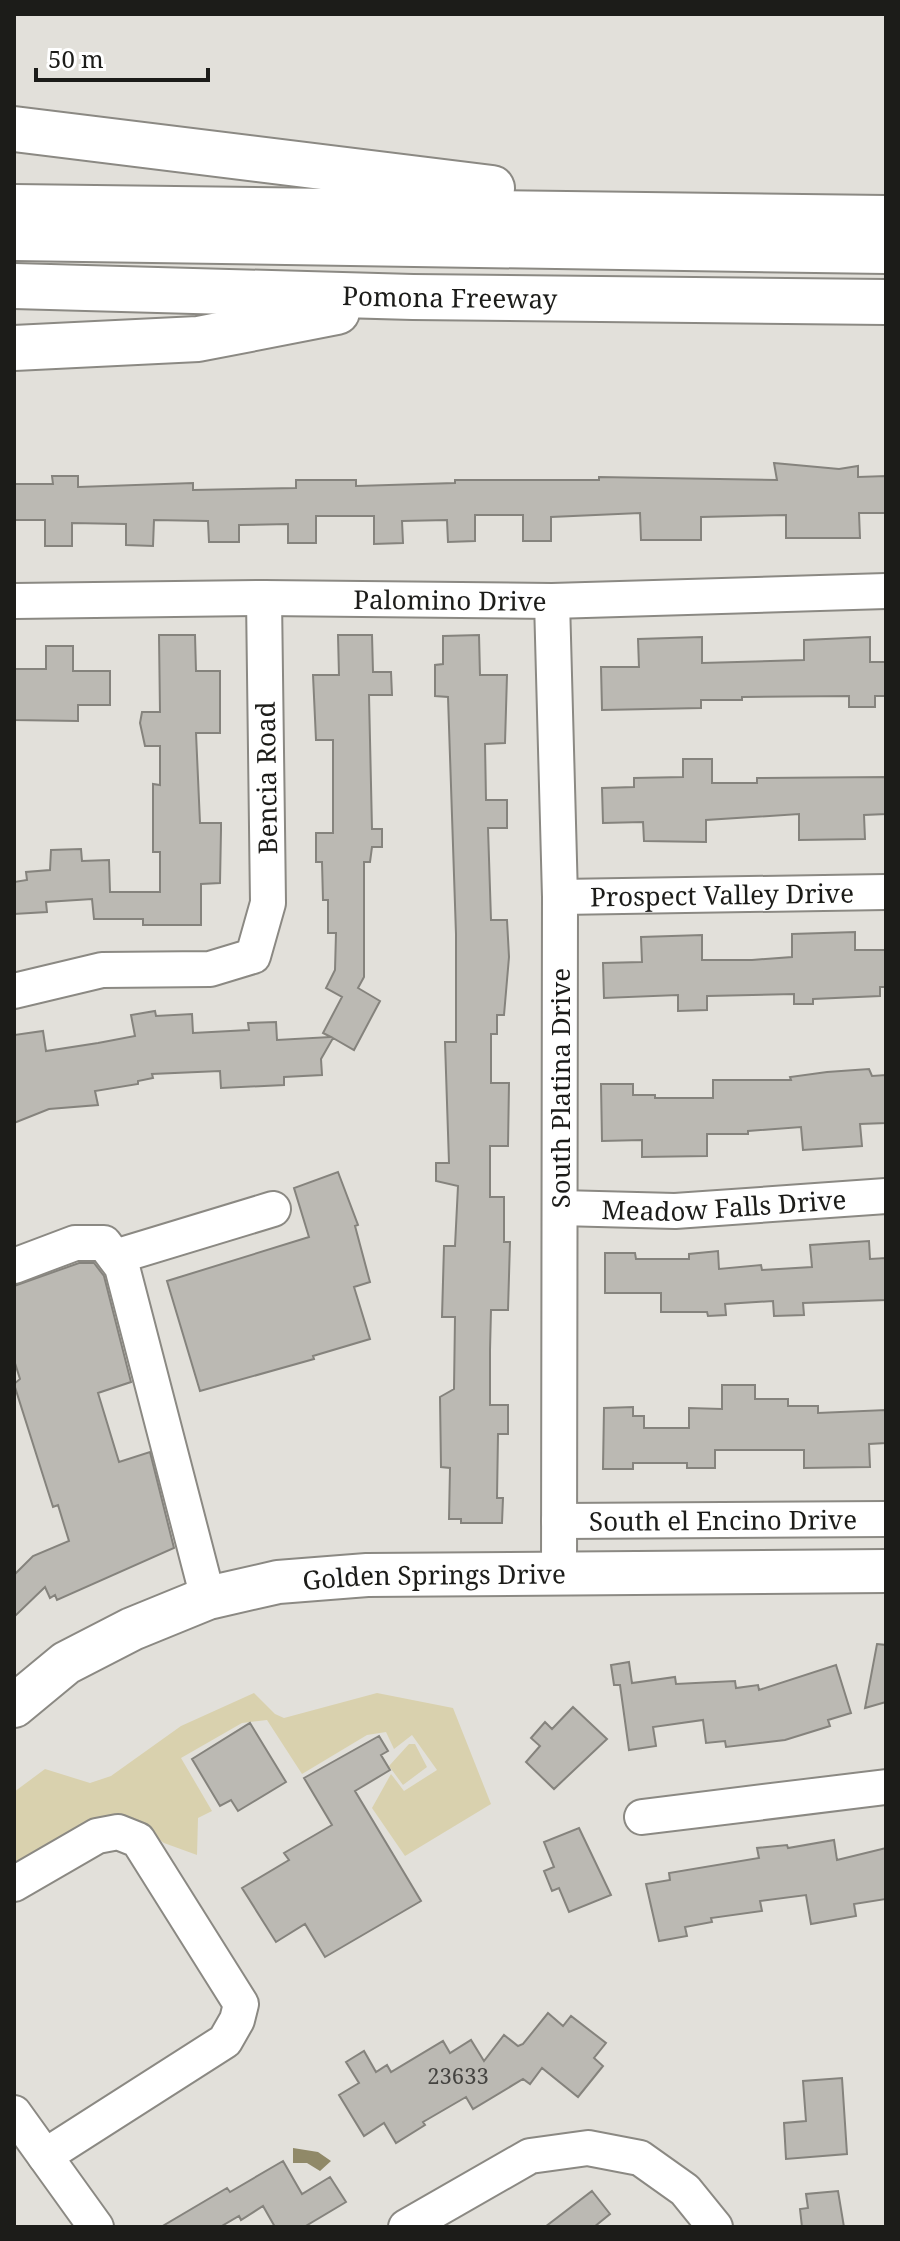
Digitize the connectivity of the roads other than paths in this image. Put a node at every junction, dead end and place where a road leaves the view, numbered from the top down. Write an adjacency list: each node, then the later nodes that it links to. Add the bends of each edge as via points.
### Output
1 (14, 129): 3 (highway)
2 (14, 207): 3 (highway)
3 (704, 215): 4 (highway)
4 (886, 218)
5 (14, 238): 6 (highway)
6 (886, 251)
7 (14, 255): 8 (highway)
8 (886, 268)
9 (14, 286): 10 (highway, Pomona Freeway)
10 (413, 297): 11 (highway, Pomona Freeway); 12 (highway, via 198,339)
11 (886, 302)
12 (14, 348)
13 (886, 591): 16 (street, Palomino Drive)
14 (264, 598): 15 (street, Palomino Drive); 16 (street, Palomino Drive); 19 (street, Bencia Road, via 268,903 253,956 210,969 102,970)
15 (14, 601)
16 (552, 601): 18 (street, South Platina Drive)
17 (886, 892): 18 (street, Prospect Valley Drive)
18 (560, 897): 21 (street, South Platina Drive)
19 (14, 991)
20 (886, 1196): 21 (street, Meadow Falls Drive, via 675,1211)
21 (560, 1208): 26 (street, South Platina Drive)
22 (273, 1209): 23 (street)
23 (115, 1257): 24 (street, via 104,1243 75,1243); 29 (street, via 122,1267)
24 (14, 1266)
25 (886, 1519): 26 (street, South el Encino Drive)
26 (559, 1521): 28 (street, South Platina Drive)
27 (886, 1571): 28 (main road, Golden Springs Drive)
28 (559, 1576): 29 (main road, Golden Springs Drive, via 329,1577)
29 (208, 1598): 30 (main road, Golden Springs Drive, via 66,1663)
30 (14, 1706)
31 (886, 1787): 32 (street)
32 (642, 1817)
33 (14, 1884): 35 (street, via 97,1836 118,1832 138,1840 241,2004 225,2041)
34 (14, 2113): 35 (street)
35 (45, 2156): 36 (street)
36 (96, 2227)
37 (406, 2227): 38 (street, via 530,2156 588,2148 640,2158 685,2190)
38 (715, 2227)

